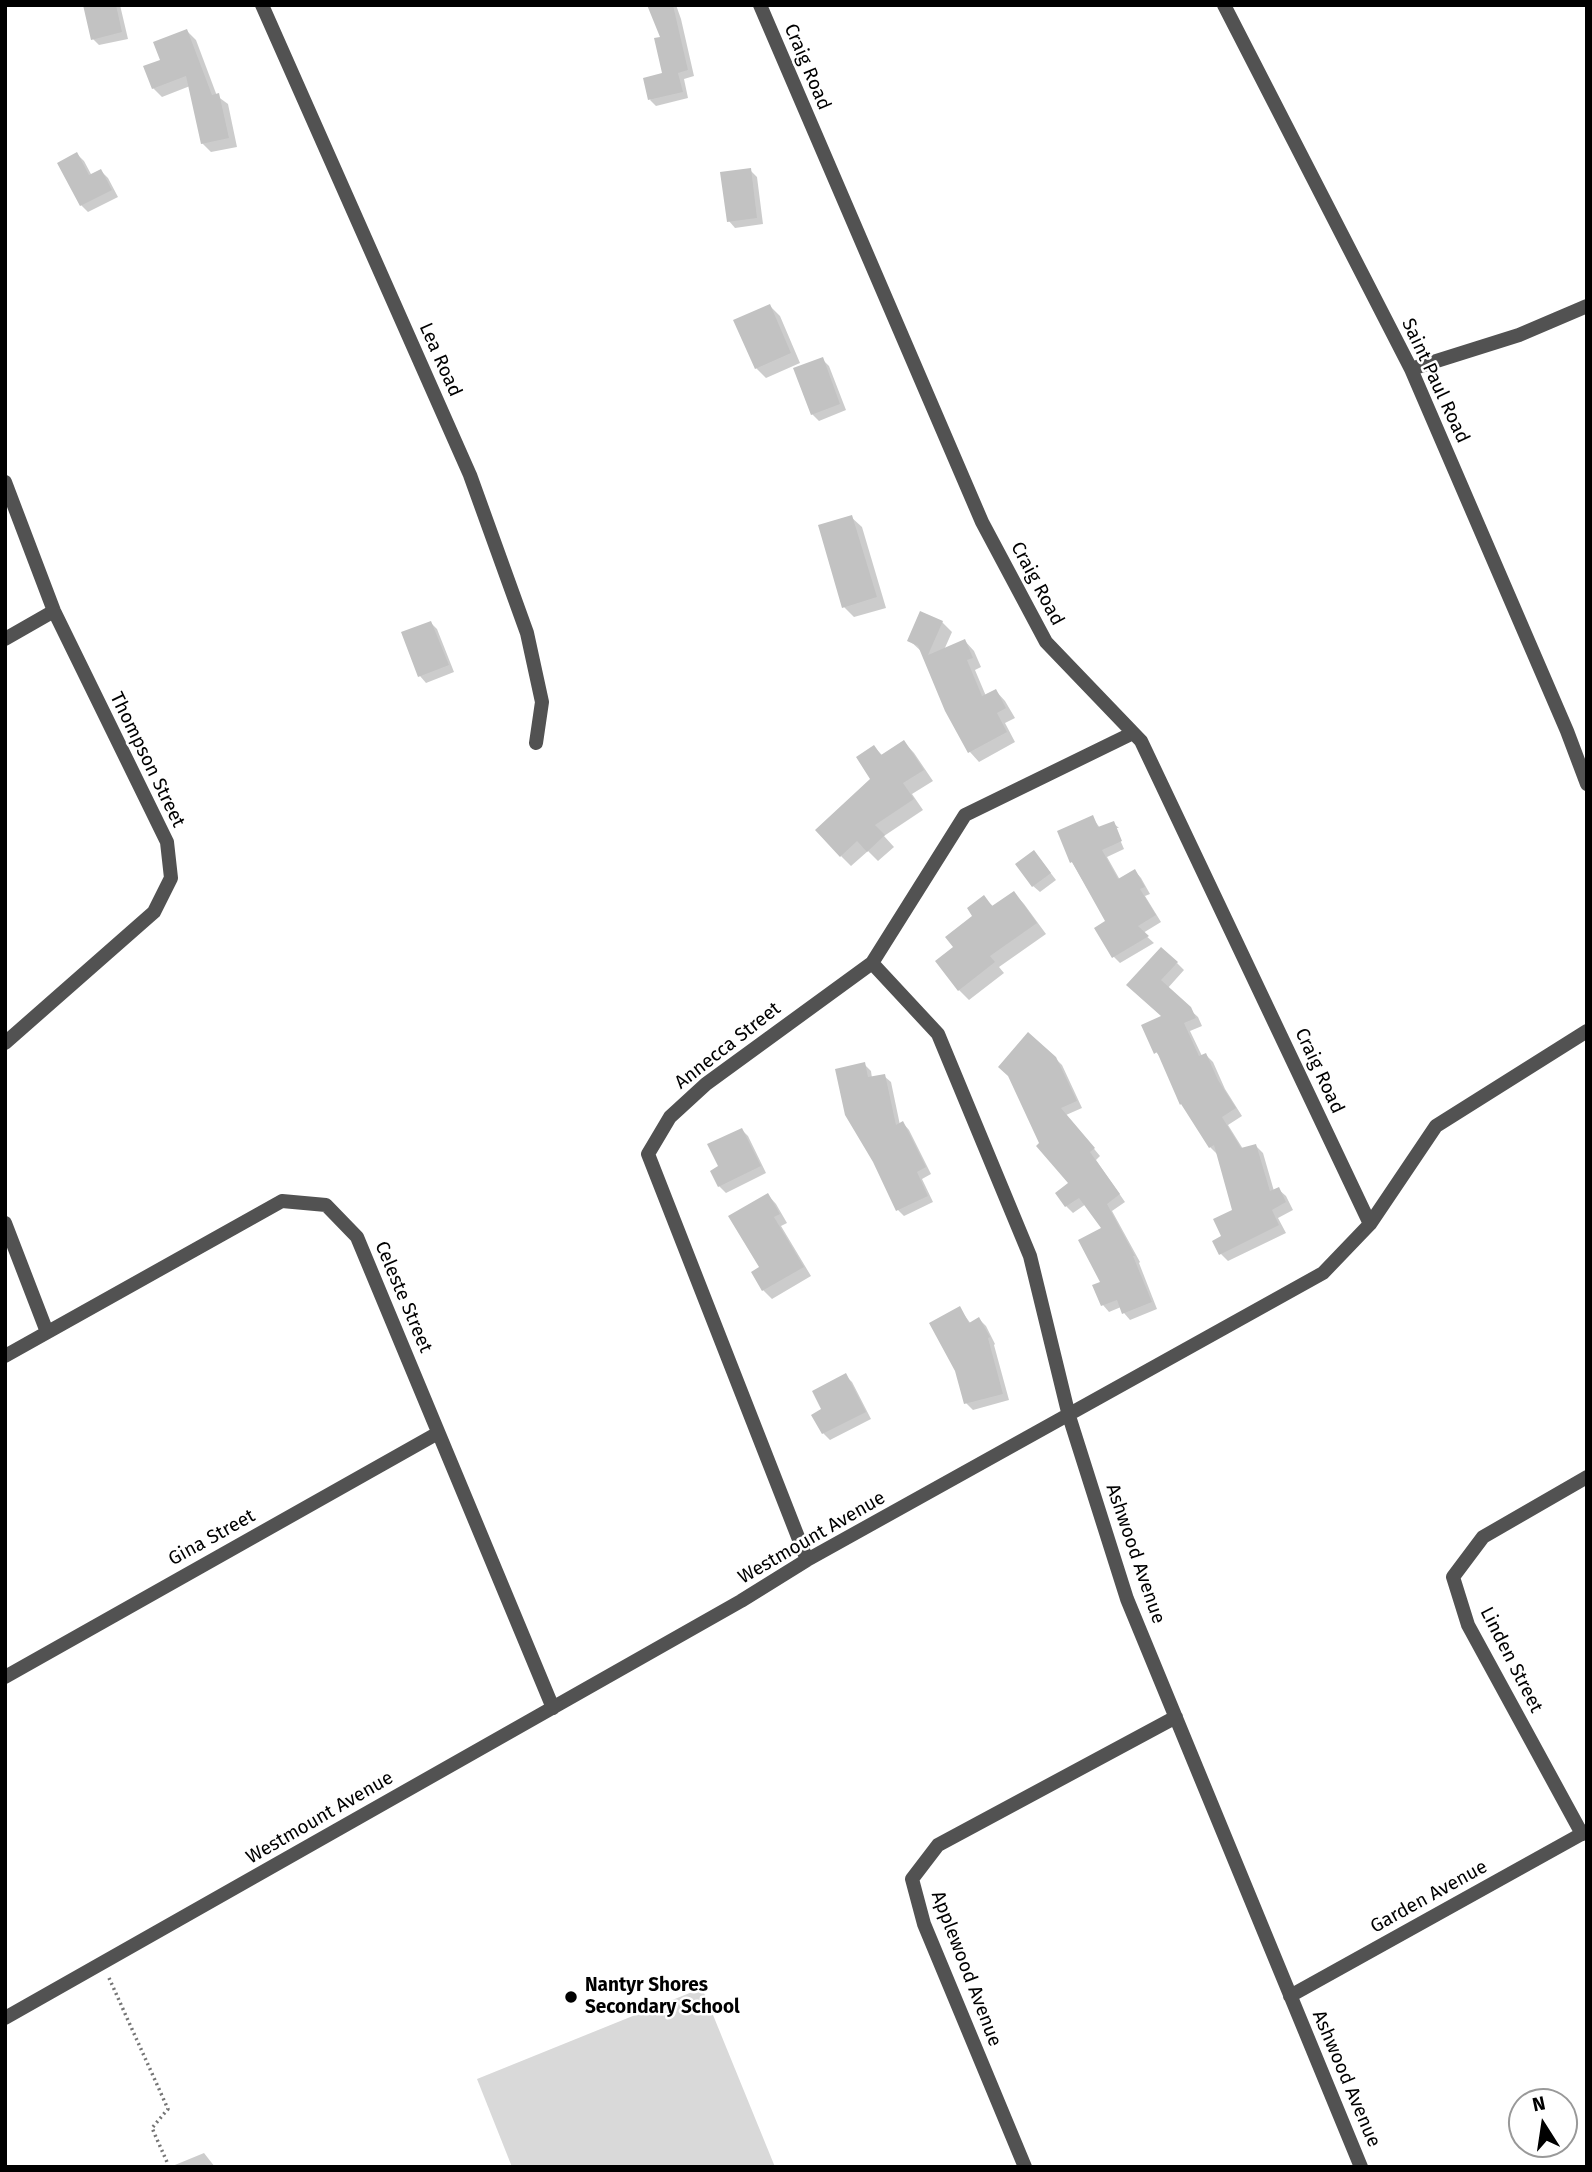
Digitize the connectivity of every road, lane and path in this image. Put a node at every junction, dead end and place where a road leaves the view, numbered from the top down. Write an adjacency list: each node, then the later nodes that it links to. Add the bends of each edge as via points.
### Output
1 (262, 5): 10 (street, Lea Road, via 470,475 527,633 542,702)
2 (760, 5): 9 (street, Craig Road, via 982,522 1046,642)
3 (1224, 5): 5 (street, Saint Paul Road)
4 (1587, 306): 5 (street, via 1519,335)
5 (1412, 369): 11 (street, Saint Paul Road)
6 (5, 482): 7 (street, Thompson Street)
7 (54, 611): 8 (street); 14 (street, Thompson Street, via 167,842 171,878 154,912)
8 (5, 639)
9 (1133, 733): 12 (street, Annecca Street, via 965,815); 16 (street, Craig Road)
10 (536, 743)
11 (1587, 783)
12 (872, 963): 19 (street, Ashwood Avenue, via 939,1034 1030,1256); 22 (street, Annecca Street, via 706,1084 670,1117 648,1154)
13 (1587, 1031): 16 (street, Westmount Avenue, via 1436,1126)
14 (5, 1043)
15 (5, 1223): 17 (street)
16 (1370, 1224): 19 (street, Westmount Avenue, via 1323,1273)
17 (47, 1332): 18 (street, Celeste Street); 20 (street, Celeste Street, via 282,1201 326,1205 357,1237)
18 (5, 1356)
19 (1069, 1416): 22 (street, Westmount Avenue); 25 (street, Ashwood Avenue, via 1127,1599)
20 (438, 1433): 23 (street, Gina Street); 24 (street, Celeste Street)
21 (1587, 1477): 26 (street, Linden Street, via 1483,1537 1453,1577 1468,1625)
22 (807, 1560): 24 (street, Westmount Avenue)
23 (5, 1677)
24 (553, 1708): 27 (street, Westmount Avenue)
25 (1176, 1717): 28 (street, Ashwood Avenue); 31 (street, Applewood Avenue, via 938,1845 912,1879 924,1924)
26 (1584, 1833): 28 (street, Garden Avenue)
27 (103, 1963): 29 (street, Westmount Avenue); 30 (path, via 169,2109 152,2128)
28 (1290, 1996): 32 (street, Ashwood Avenue)
29 (5, 2018)
30 (167, 2162)
31 (1025, 2167)
32 (1361, 2167)

